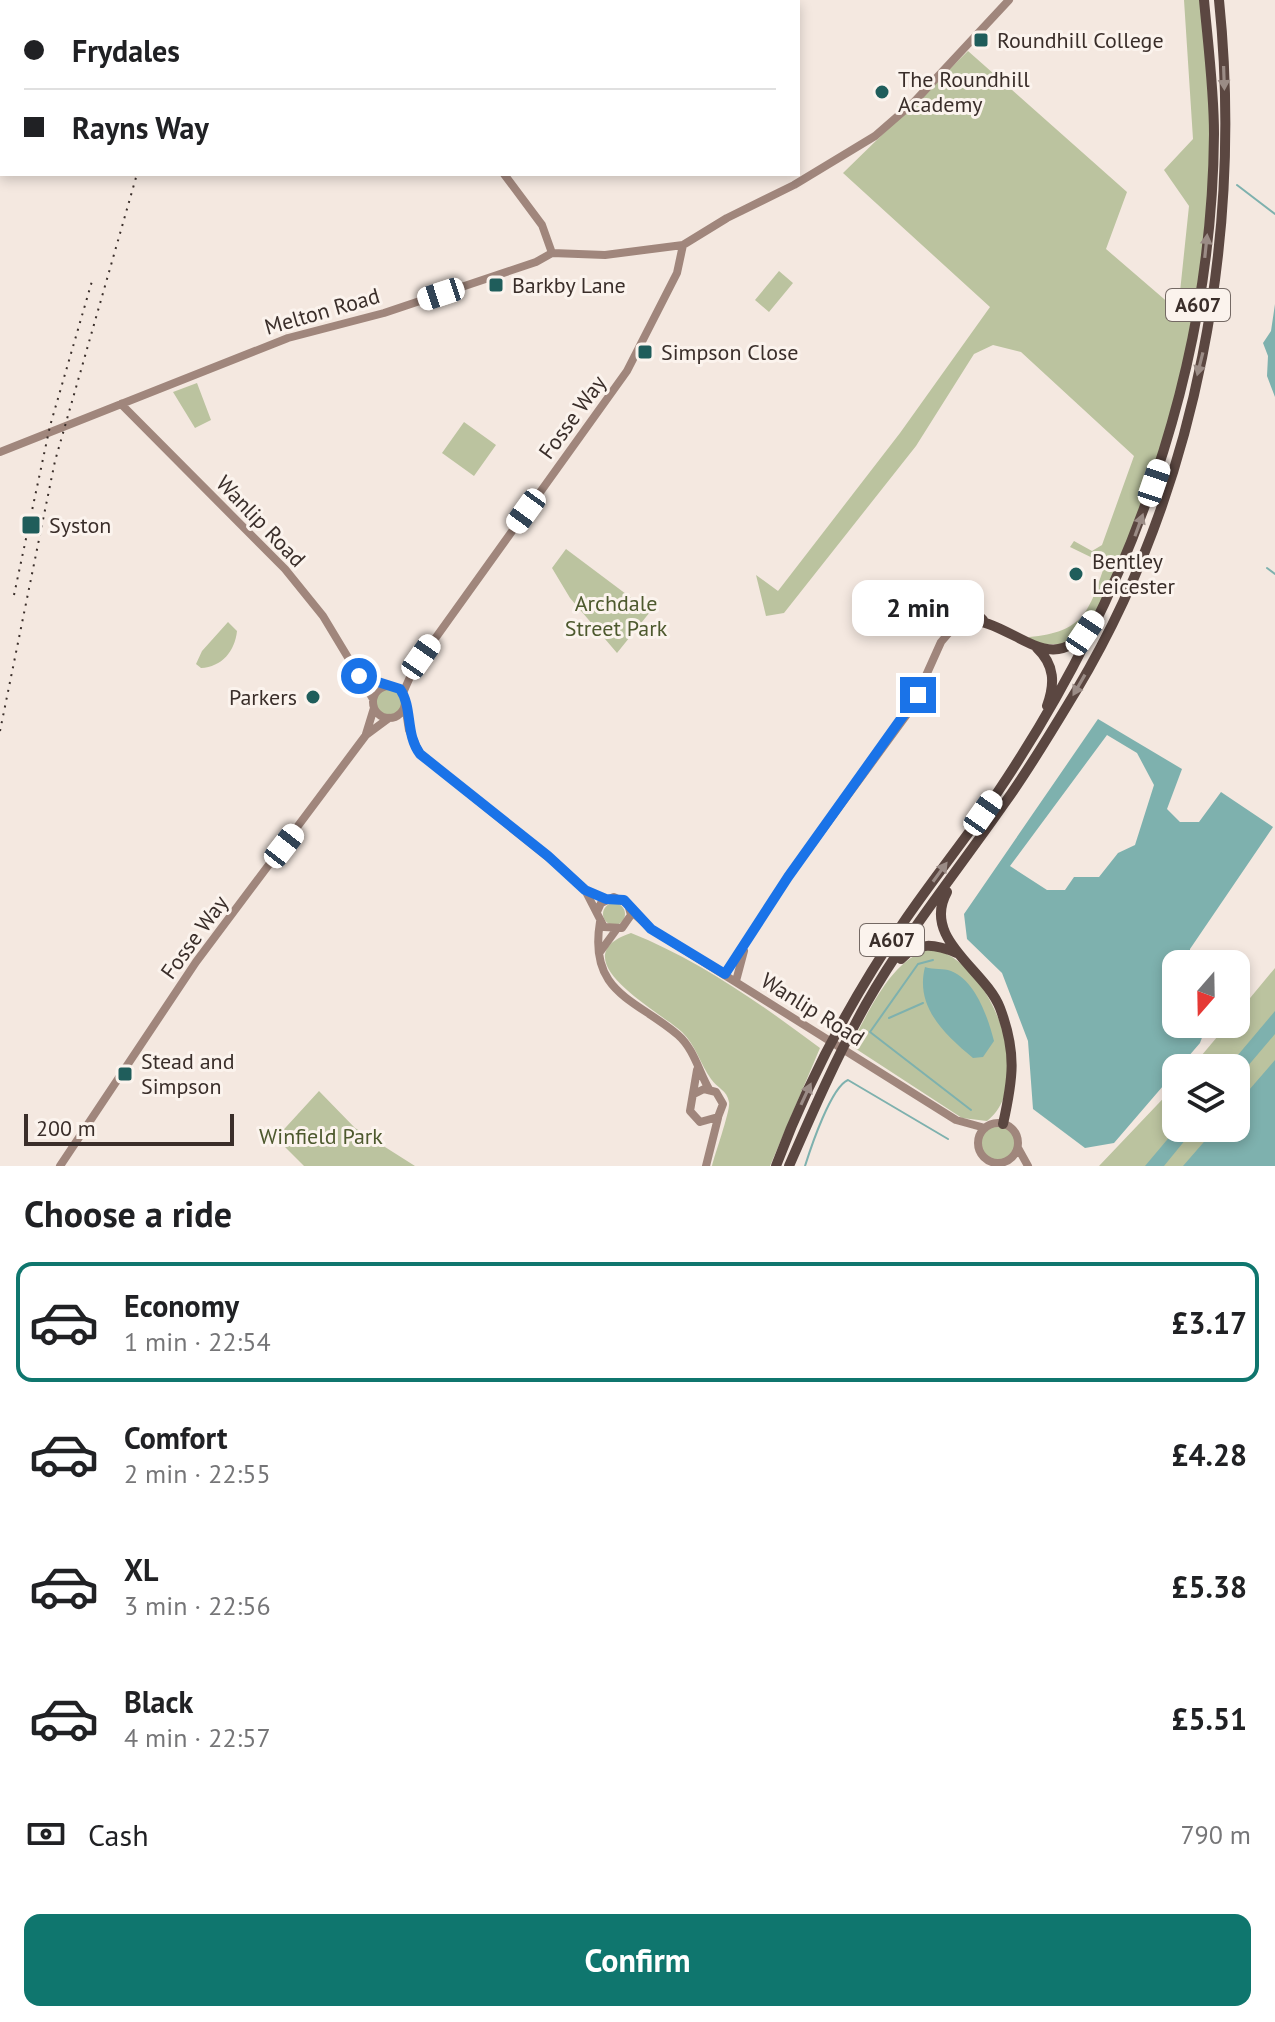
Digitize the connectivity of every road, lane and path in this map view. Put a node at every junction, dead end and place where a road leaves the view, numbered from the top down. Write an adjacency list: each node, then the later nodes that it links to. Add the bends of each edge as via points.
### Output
1 (1009, 0): 5 (street, Melton Road, via 875,136)
2 (1204, 0): 9 (highway, A607, one-way to 2, via 1168,441 1203,273 1214,132)
3 (1219, 0): 26 (highway, A607, one-way to 26, via 1226,132 1221,234 1204,348 1169,480 1093,661)
4 (505, 176): 6 (street, via 542,225)
5 (683, 245): 6 (street, Melton Road, via 605,255); 16 (street, Fosse Way, via 677,273 627,371)
6 (552, 253): 7 (street, Melton Road, via 384,313 288,338)
7 (121, 404): 8 (street, Melton Road); 17 (street, Wanlip Road, via 285,569 323,616)
8 (0, 452)
9 (1109, 597): 15 (highway, via 1076,644 1060,651); 24 (highway, A607)
10 (965, 602): 11 (street, via 956,595 945,597); 12 (street, via 967,612); 13 (highway)
11 (940, 615): 12 (street, via 950,623); 14 (street)
12 (960, 621): 13 (highway); 14 (street)
13 (986, 622): 15 (highway)
14 (941, 642): 35 (street, via 911,709 788,877)
15 (1032, 644): 24 (highway, via 1045,656 1053,676)
16 (409, 675): 18 (street, Fosse Way); 19 (street, Fosse Way)
17 (359, 676): 18 (street); 20 (street, Wanlip Road)
18 (388, 686): 19 (street); 20 (street)
19 (403, 693): 21 (street)
20 (374, 704): 22 (street); 25 (street)
21 (405, 705): 22 (street); 23 (street)
22 (391, 718): 23 (street); 25 (street)
23 (409, 730): 27 (street, via 420,754)
24 (1036, 731): 55 (highway, A607, one-way to 24, via 825,1055 866,981)
25 (366, 735): 53 (street, Fosse Way, via 188,974)
26 (966, 858): 37 (highway, via 940,911 943,930); 39 (highway, A607)
27 (585, 890): 28 (street); 30 (street)
28 (606, 899): 29 (street, via 620,898); 30 (street)
29 (630, 910): 32 (street); 33 (street, Wanlip Road)
30 (597, 912): 31 (street)
31 (600, 922): 34 (street); 36 (street)
32 (626, 925): 33 (street, Wanlip Road); 34 (street)
33 (651, 929): 38 (street, Wanlip Road)
34 (616, 930): 36 (street)
35 (744, 950): 38 (street); 40 (street)
36 (600, 953): 41 (street, via 604,972 621,996 680,1037)
37 (957, 953): 39 (highway, via 931,945 914,948); 47 (highway, via 982,978 1008,1033 1015,1061)
38 (725, 974): 40 (street, Wanlip Road)
39 (883, 977): 56 (highway, A607, via 836,1061)
40 (736, 981): 45 (street, Wanlip Road)
41 (697, 1070): 42 (street); 43 (street)
42 (709, 1089): 43 (street); 44 (street, via 721,1097)
43 (694, 1094): 46 (street, via 690,1111)
44 (718, 1117): 46 (street); 49 (street)
45 (956, 1120): 48 (street, Wanlip Road); 51 (street, Wanlip Road)
46 (700, 1122): 49 (street)
47 (1003, 1124): 48 (street); 50 (street, via 1014,1131)
48 (985, 1128): 51 (street)
49 (710, 1143): 54 (street)
50 (1018, 1148): 52 (street); 58 (street)
51 (979, 1150): 52 (street, via 990,1162)
52 (1007, 1161): 57 (street)
53 (60, 1166)
54 (706, 1166)
55 (776, 1166)
56 (789, 1166)
57 (1020, 1166)
58 (1028, 1166)

